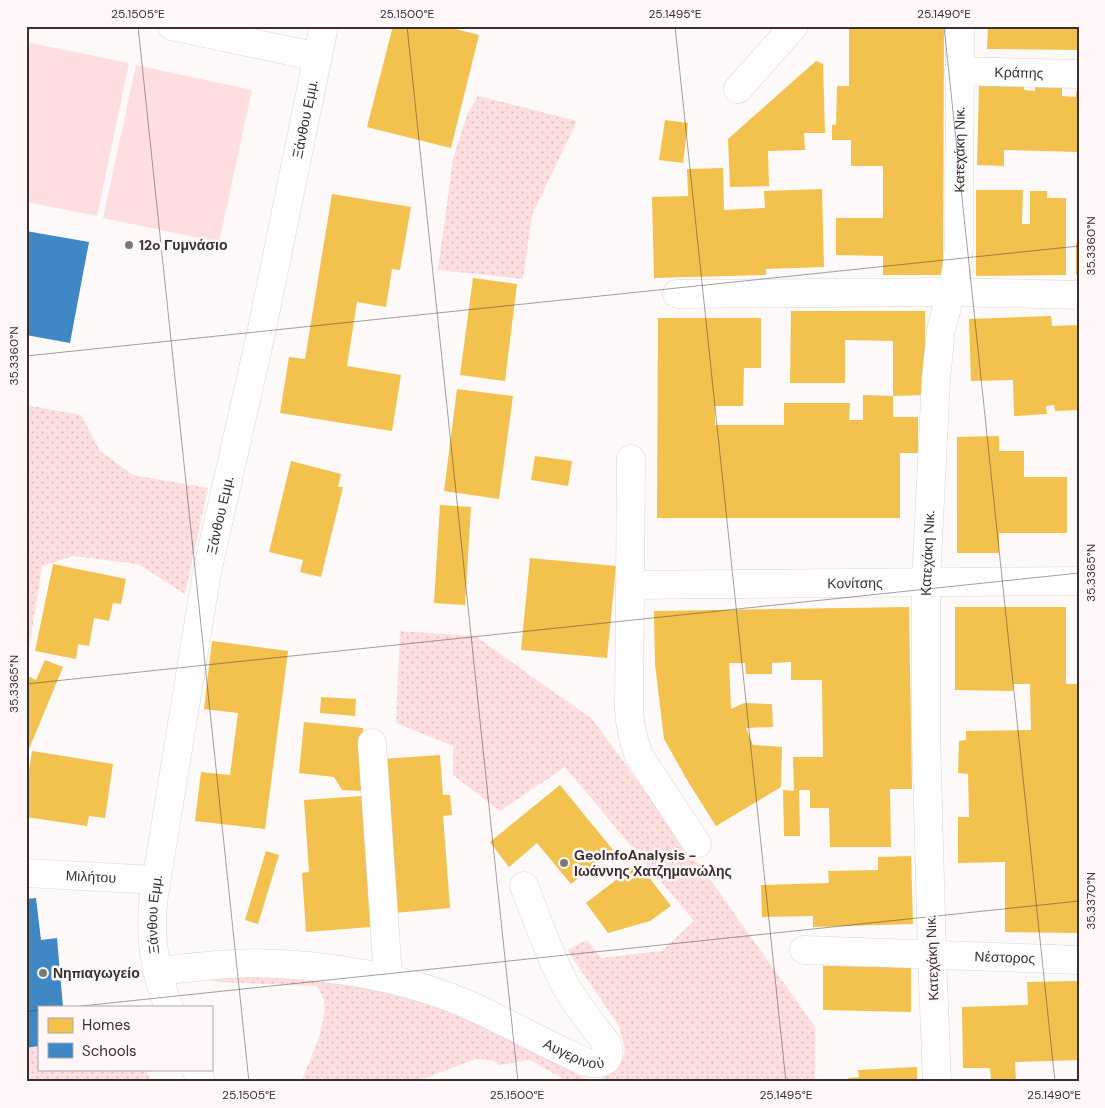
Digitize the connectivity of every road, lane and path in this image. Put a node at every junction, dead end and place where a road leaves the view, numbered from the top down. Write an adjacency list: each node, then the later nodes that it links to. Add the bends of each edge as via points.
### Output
1 (172, 26): 5 (street)
2 (324, 26): 5 (street, Ξάνθου Εμμ.)
3 (794, 26): 8 (street)
4 (960, 26): 6 (street, Κατεχάκη Νικ.)
5 (318, 57): 19 (street, Ξάνθου Εμμ., via 262,329 207,572)
6 (959, 71): 7 (street, Κράπης); 9 (street, Κατεχάκη Νικ., via 959,246)
7 (1079, 74)
8 (738, 89)
9 (952, 292): 10 (street); 11 (street); 14 (street, Κατεχάκη Νικ., via 941,330 936,379)
10 (677, 294)
11 (1079, 295)
12 (631, 459): 15 (street)
13 (1079, 581): 14 (street, Κονίτσης)
14 (926, 582): 15 (street, Κονίτσης); 22 (street, Κατεχάκη Νικ.)
15 (630, 585): 17 (street, via 629,710 633,742)
16 (372, 743): 25 (street)
17 (697, 844)
18 (26, 873): 19 (street, Μιλήτου)
19 (156, 880): 24 (street, Ξάνθου Εμμ., via 151,914)
20 (524, 886): 25 (street, Αυγερινού, via 565,984 607,1044 609,1052 604,1062 585,1062 462,1002)
21 (804, 950): 22 (street, Νέστορος)
22 (932, 954): 23 (street, Νέστορος); 29 (street, Κατεχάκη Νικ.)
23 (1079, 960)
24 (157, 971): 25 (street, Αυγερινού, via 271,964 361,972); 26 (street, Ξάνθου Εμμ.)
25 (388, 978)
26 (169, 1006)
27 (196, 1070): 28 (street)
28 (201, 1082)
29 (937, 1082)

